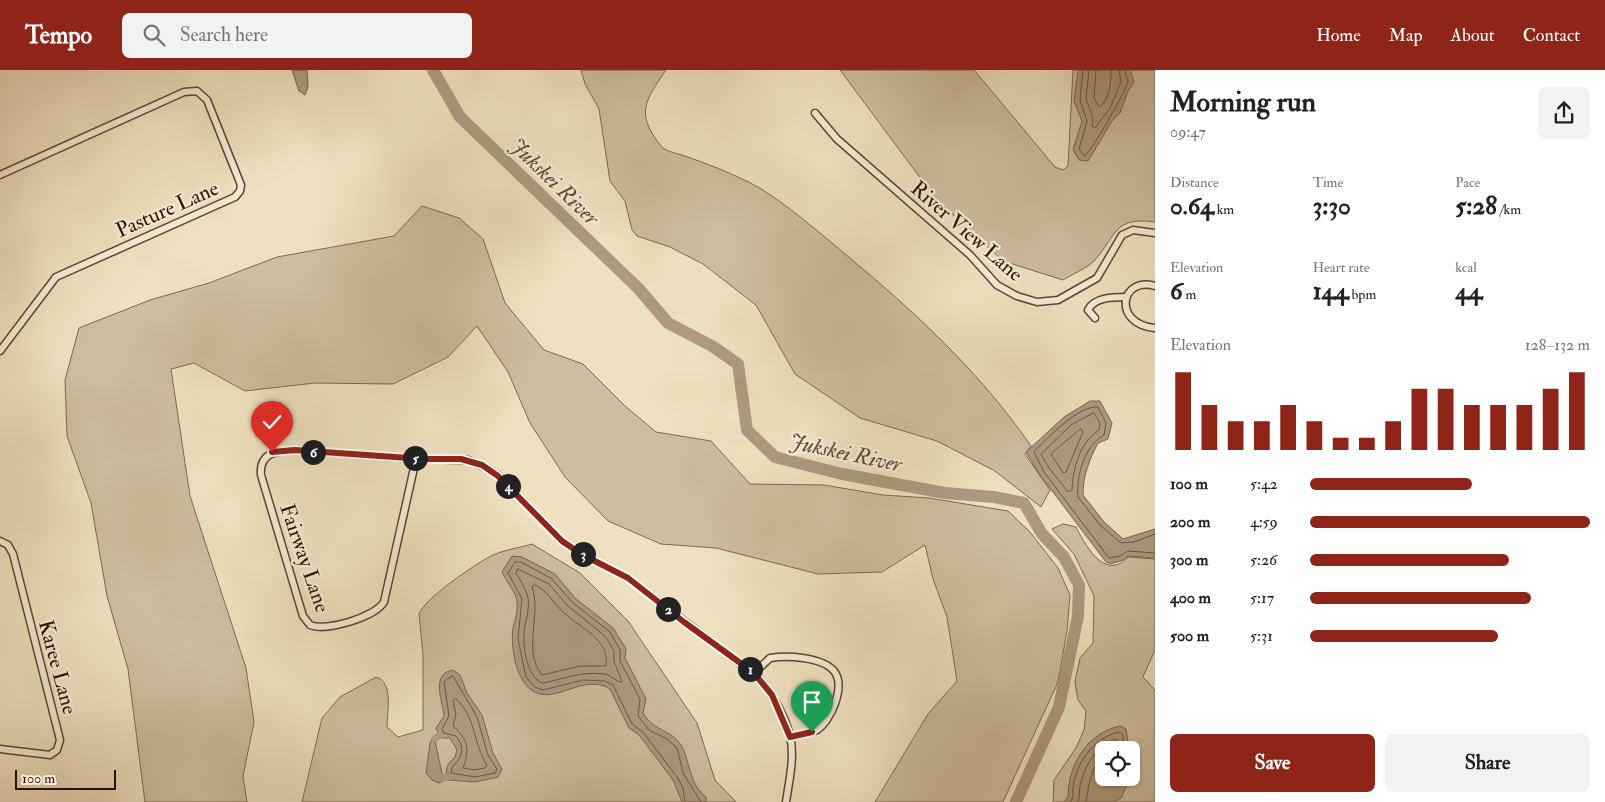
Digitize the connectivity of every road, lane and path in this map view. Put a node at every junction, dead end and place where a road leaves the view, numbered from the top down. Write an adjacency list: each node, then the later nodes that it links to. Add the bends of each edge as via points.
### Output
1 (815, 113): 3 (street, River View Lane, via 837,139 970,255 997,285 1017,296 1037,302 1058,300 1097,278 1124,233 1133,230)
2 (0, 175): 8 (street, Pasture Lane, via 193,90 202,93 207,100 241,184 238,194 229,200 51,280)
3 (1155, 233)
4 (1155, 286): 5 (street, via 1138,287)
5 (1126, 297): 6 (street, via 1101,300 1091,305 1088,310); 7 (street, via 1125,309 1129,317 1142,326)
6 (1095, 318)
7 (1155, 328)
8 (0, 351)
9 (416, 458): 9 (street, Fairway Lane, via 281,450 272,452 263,460 260,470 262,482 303,616 310,626 327,627 363,616 379,609 384,602); 11 (street, Fairway Lane, via 461,459 487,468 562,541 628,578)
10 (0, 540): 13 (street, Karee Lane, via 13,554 60,740 58,750 50,755)
11 (754, 673): 12 (street, Fairway Lane, via 772,695); 12 (street, via 770,658 784,657 823,664 837,676 838,697 821,726 812,732)
12 (790, 737): 14 (street, Fairway Lane)
13 (0, 749)
14 (786, 802)

